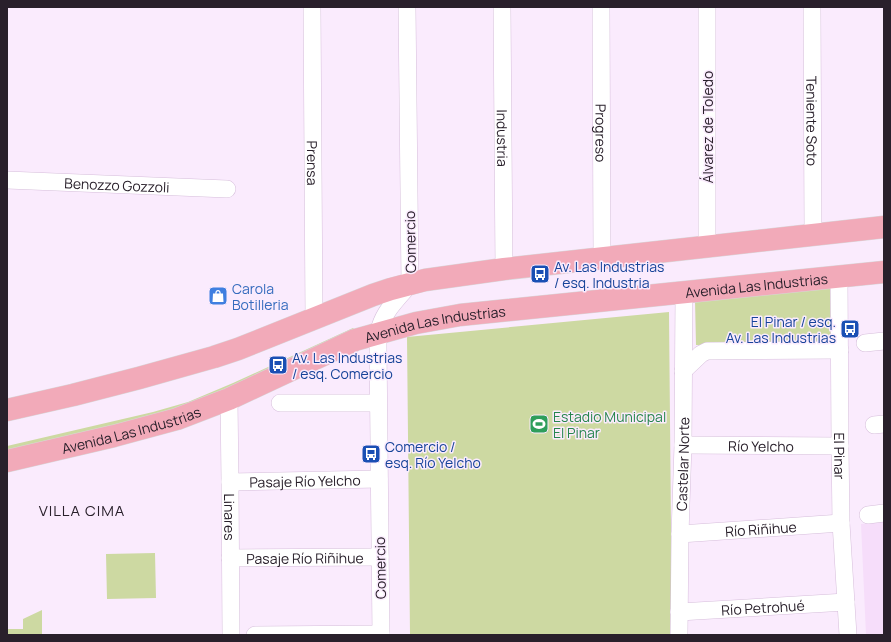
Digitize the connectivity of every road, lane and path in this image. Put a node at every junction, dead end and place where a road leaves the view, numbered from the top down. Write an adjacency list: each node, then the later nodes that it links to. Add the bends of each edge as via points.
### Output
1 (312, 7): 18 (street, Prensa)
2 (407, 7): 16 (street, Comercio)
3 (502, 7): 13 (street, Industria)
4 (601, 7): 12 (street, Progreso)
5 (707, 7): 11 (street, Álvarez de Toledo)
6 (812, 7): 10 (street, Teniente Soto)
7 (7, 180): 8 (street, Benozzo Gozzoli)
8 (227, 189)
9 (884, 227): 10 (main road)
10 (813, 235): 11 (main road)
11 (707, 247): 12 (main road)
12 (602, 258): 13 (main road)
13 (504, 269): 16 (main road)
14 (884, 272): 15 (main road, Avenida Las Industrias)
15 (839, 276): 17 (main road, Avenida Las Industrias); 22 (street, El Pinar)
16 (410, 284): 18 (main road, via 373,295); 19 (street, Comercio, via 383,318)
17 (684, 293): 19 (main road, Avenida Las Industrias, via 460,315); 23 (street, Castelar Norte)
18 (314, 319): 27 (main road, via 238,349 196,362)
19 (378, 333): 24 (main road, Avenida Las Industrias, via 343,345); 25 (street, Comercio)
20 (884, 341): 21 (street)
21 (865, 343)
22 (840, 350): 23 (street, via 707,351); 29 (street, El Pinar)
23 (683, 372): 28 (street, Castelar Norte)
24 (229, 399): 30 (main road, Avenida Las Industrias, via 177,419); 32 (street, Linares)
25 (378, 403): 26 (street); 31 (street, Comercio)
26 (280, 404)
27 (7, 410)
28 (682, 445): 29 (street, Río Yelcho); 34 (street, Castelar Norte)
29 (840, 446): 33 (street, El Pinar)
30 (7, 461)
31 (379, 479): 32 (street, Pasaje Río Yelcho); 35 (street, Comercio)
32 (230, 482): 36 (street, Linares)
33 (841, 523): 34 (street, Río Riñihue); 37 (street, El Pinar)
34 (680, 534): 38 (street, Castelar Norte)
35 (380, 557): 36 (street, Pasaje Río Riñihue); 41 (street, Comercio)
36 (230, 558): 39 (street, Linares)
37 (846, 602): 38 (street, Río Petrohué); 43 (street, El Pinar)
38 (679, 612): 42 (street, Castelar Norte)
39 (231, 635)
40 (255, 635): 41 (street)
41 (381, 635)
42 (679, 635)
43 (848, 635)

